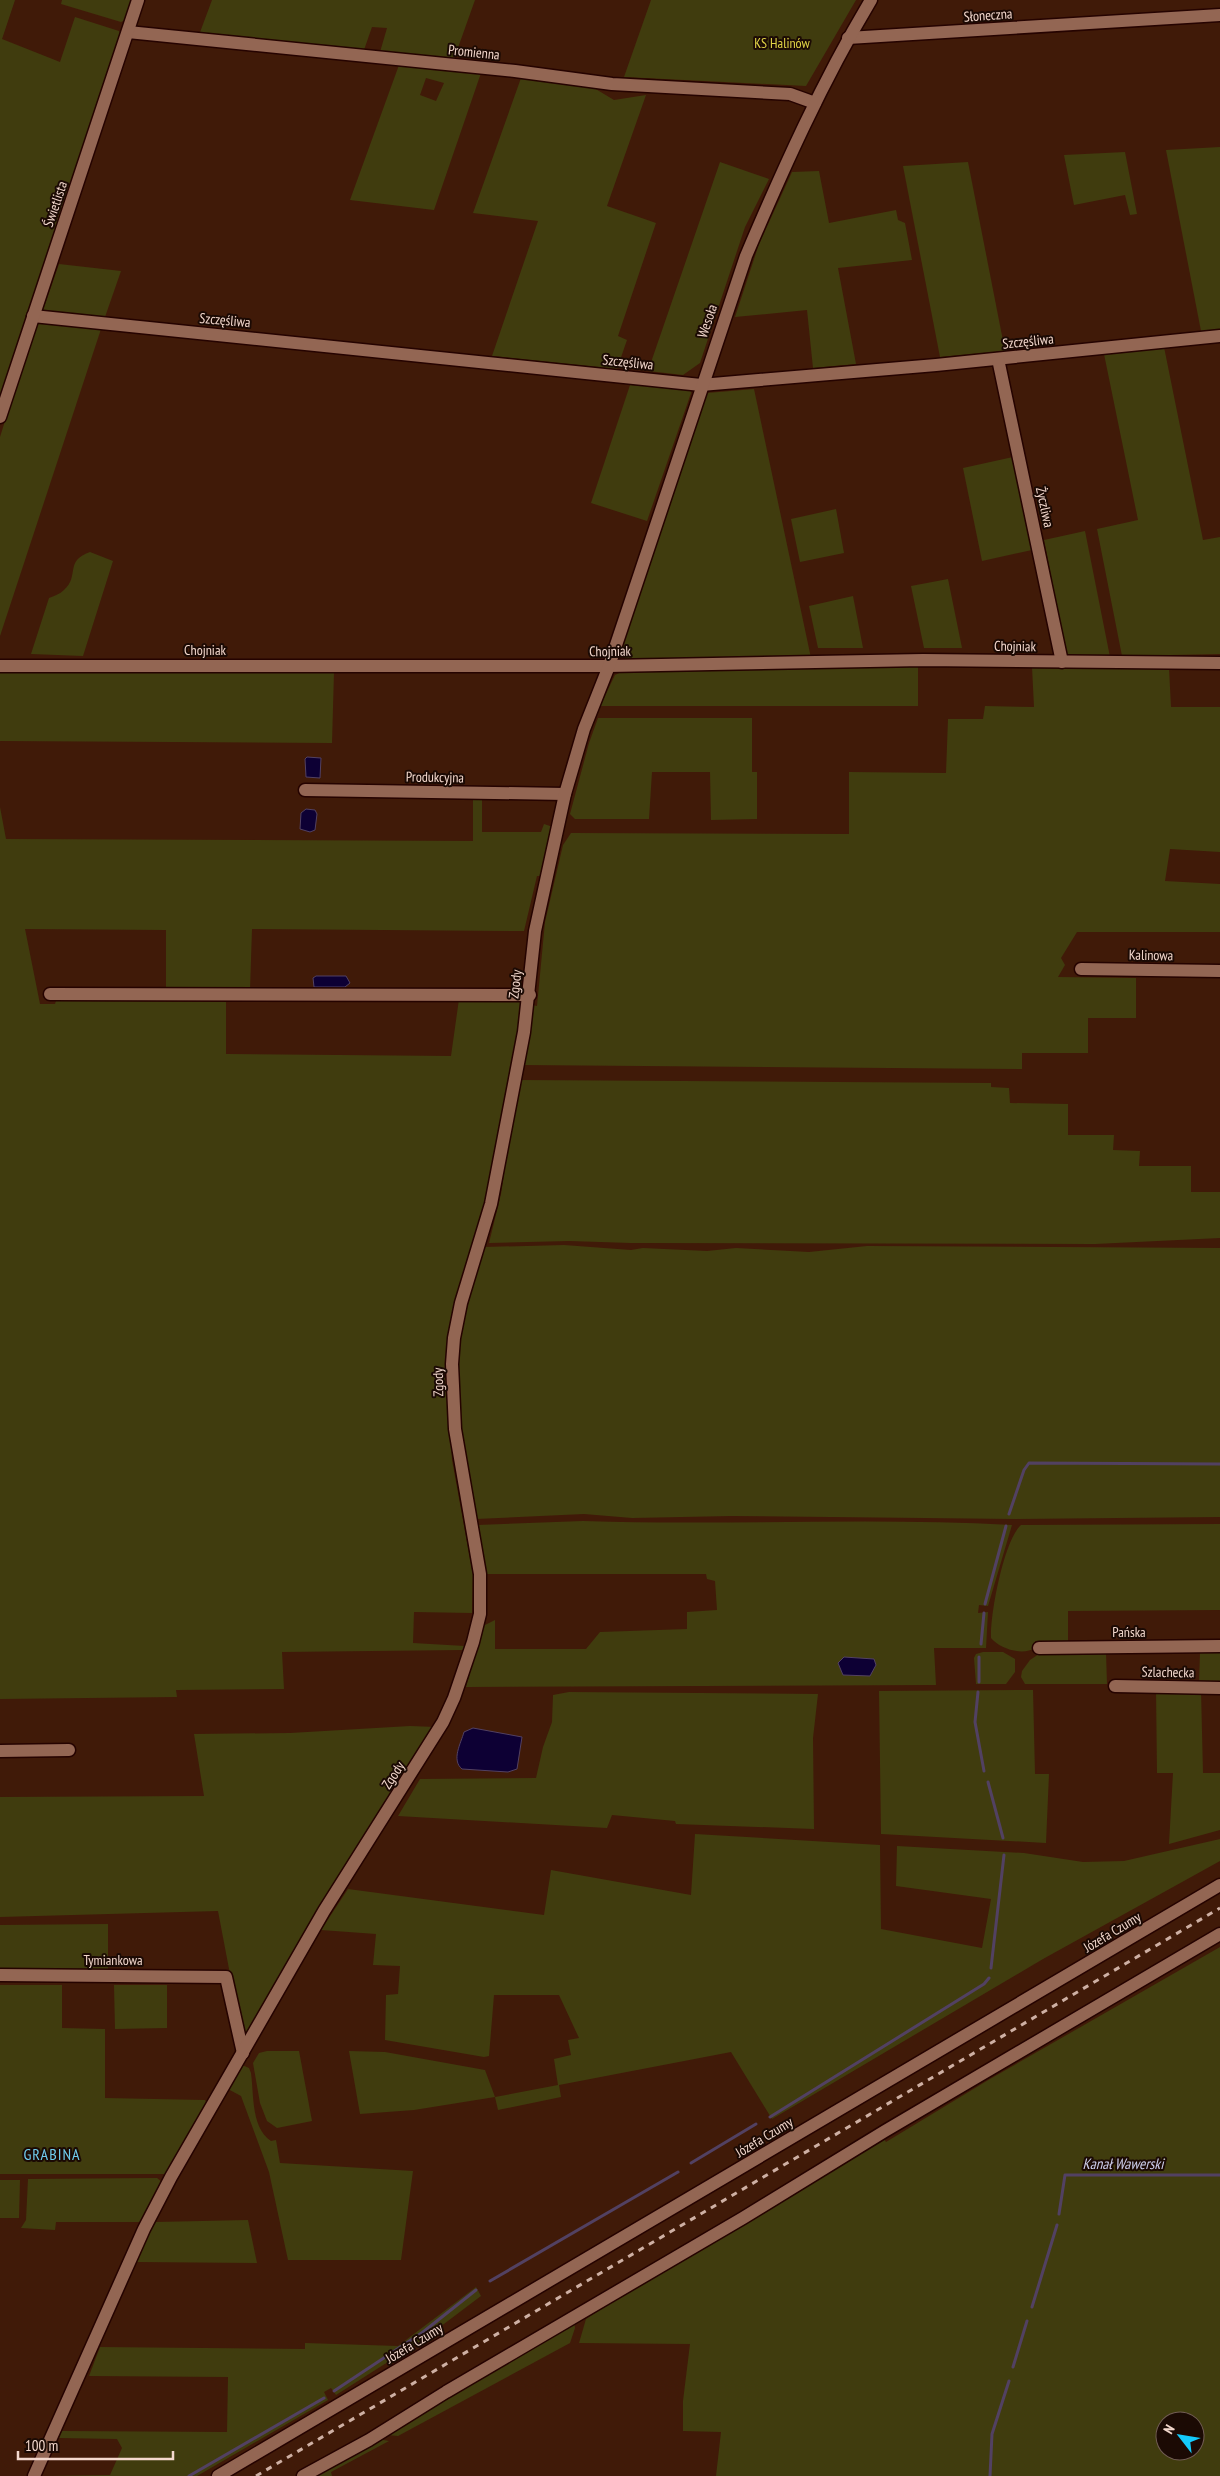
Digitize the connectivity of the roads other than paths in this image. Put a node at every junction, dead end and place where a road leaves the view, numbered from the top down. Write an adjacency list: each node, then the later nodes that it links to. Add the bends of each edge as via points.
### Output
1 (138, 0): 4 (street, Świetlista)
2 (871, 0): 5 (street, Wesoła)
3 (1220, 15): 5 (street, Słoneczna)
4 (128, 32): 6 (street, Promienna, via 515,71 612,84 790,94); 7 (street, Świetlista)
5 (848, 38): 6 (street, Wesoła)
6 (815, 103): 10 (street, Wesoła, via 772,191)
7 (33, 316): 10 (street, Szczęśliwa); 11 (street, Świetlista)
8 (1220, 336): 9 (street, Szczęśliwa)
9 (998, 359): 10 (street, Szczęśliwa); 12 (street, Życzliwa)
10 (701, 385): 15 (street, Wesoła)
11 (0, 418)
12 (1062, 662): 13 (street, Chojniak); 15 (street, Chojniak, via 923,660)
13 (1220, 663)
14 (0, 666): 15 (street, Chojniak)
15 (609, 666): 17 (street, Zgody, via 584,728)
16 (305, 790): 17 (street, Produkcyjna)
17 (565, 794): 21 (street, Zgody, via 535,931)
18 (1082, 969): 19 (street, Kalinowa)
19 (1220, 971)
20 (50, 994): 21 (street)
21 (530, 995): 31 (street, Zgody, via 492,1204 461,1303 454,1338 452,1364 456,1429 480,1574 478,1626 443,1722 324,1911)
22 (1220, 1646): 23 (street, Pańska)
23 (1039, 1648)
24 (1115, 1686): 25 (street, Szlachecka)
25 (1220, 1688)
26 (69, 1750): 27 (street)
27 (0, 1751)
28 (1220, 1885): 33 (street, Józefa Czumy)
29 (1220, 1934): 34 (street)
30 (0, 1975): 31 (street, Tymiankowa, via 226,1977)
31 (243, 2053): 32 (street, Zgody, via 144,2229)
32 (34, 2476)
33 (218, 2476)
34 (303, 2476)

